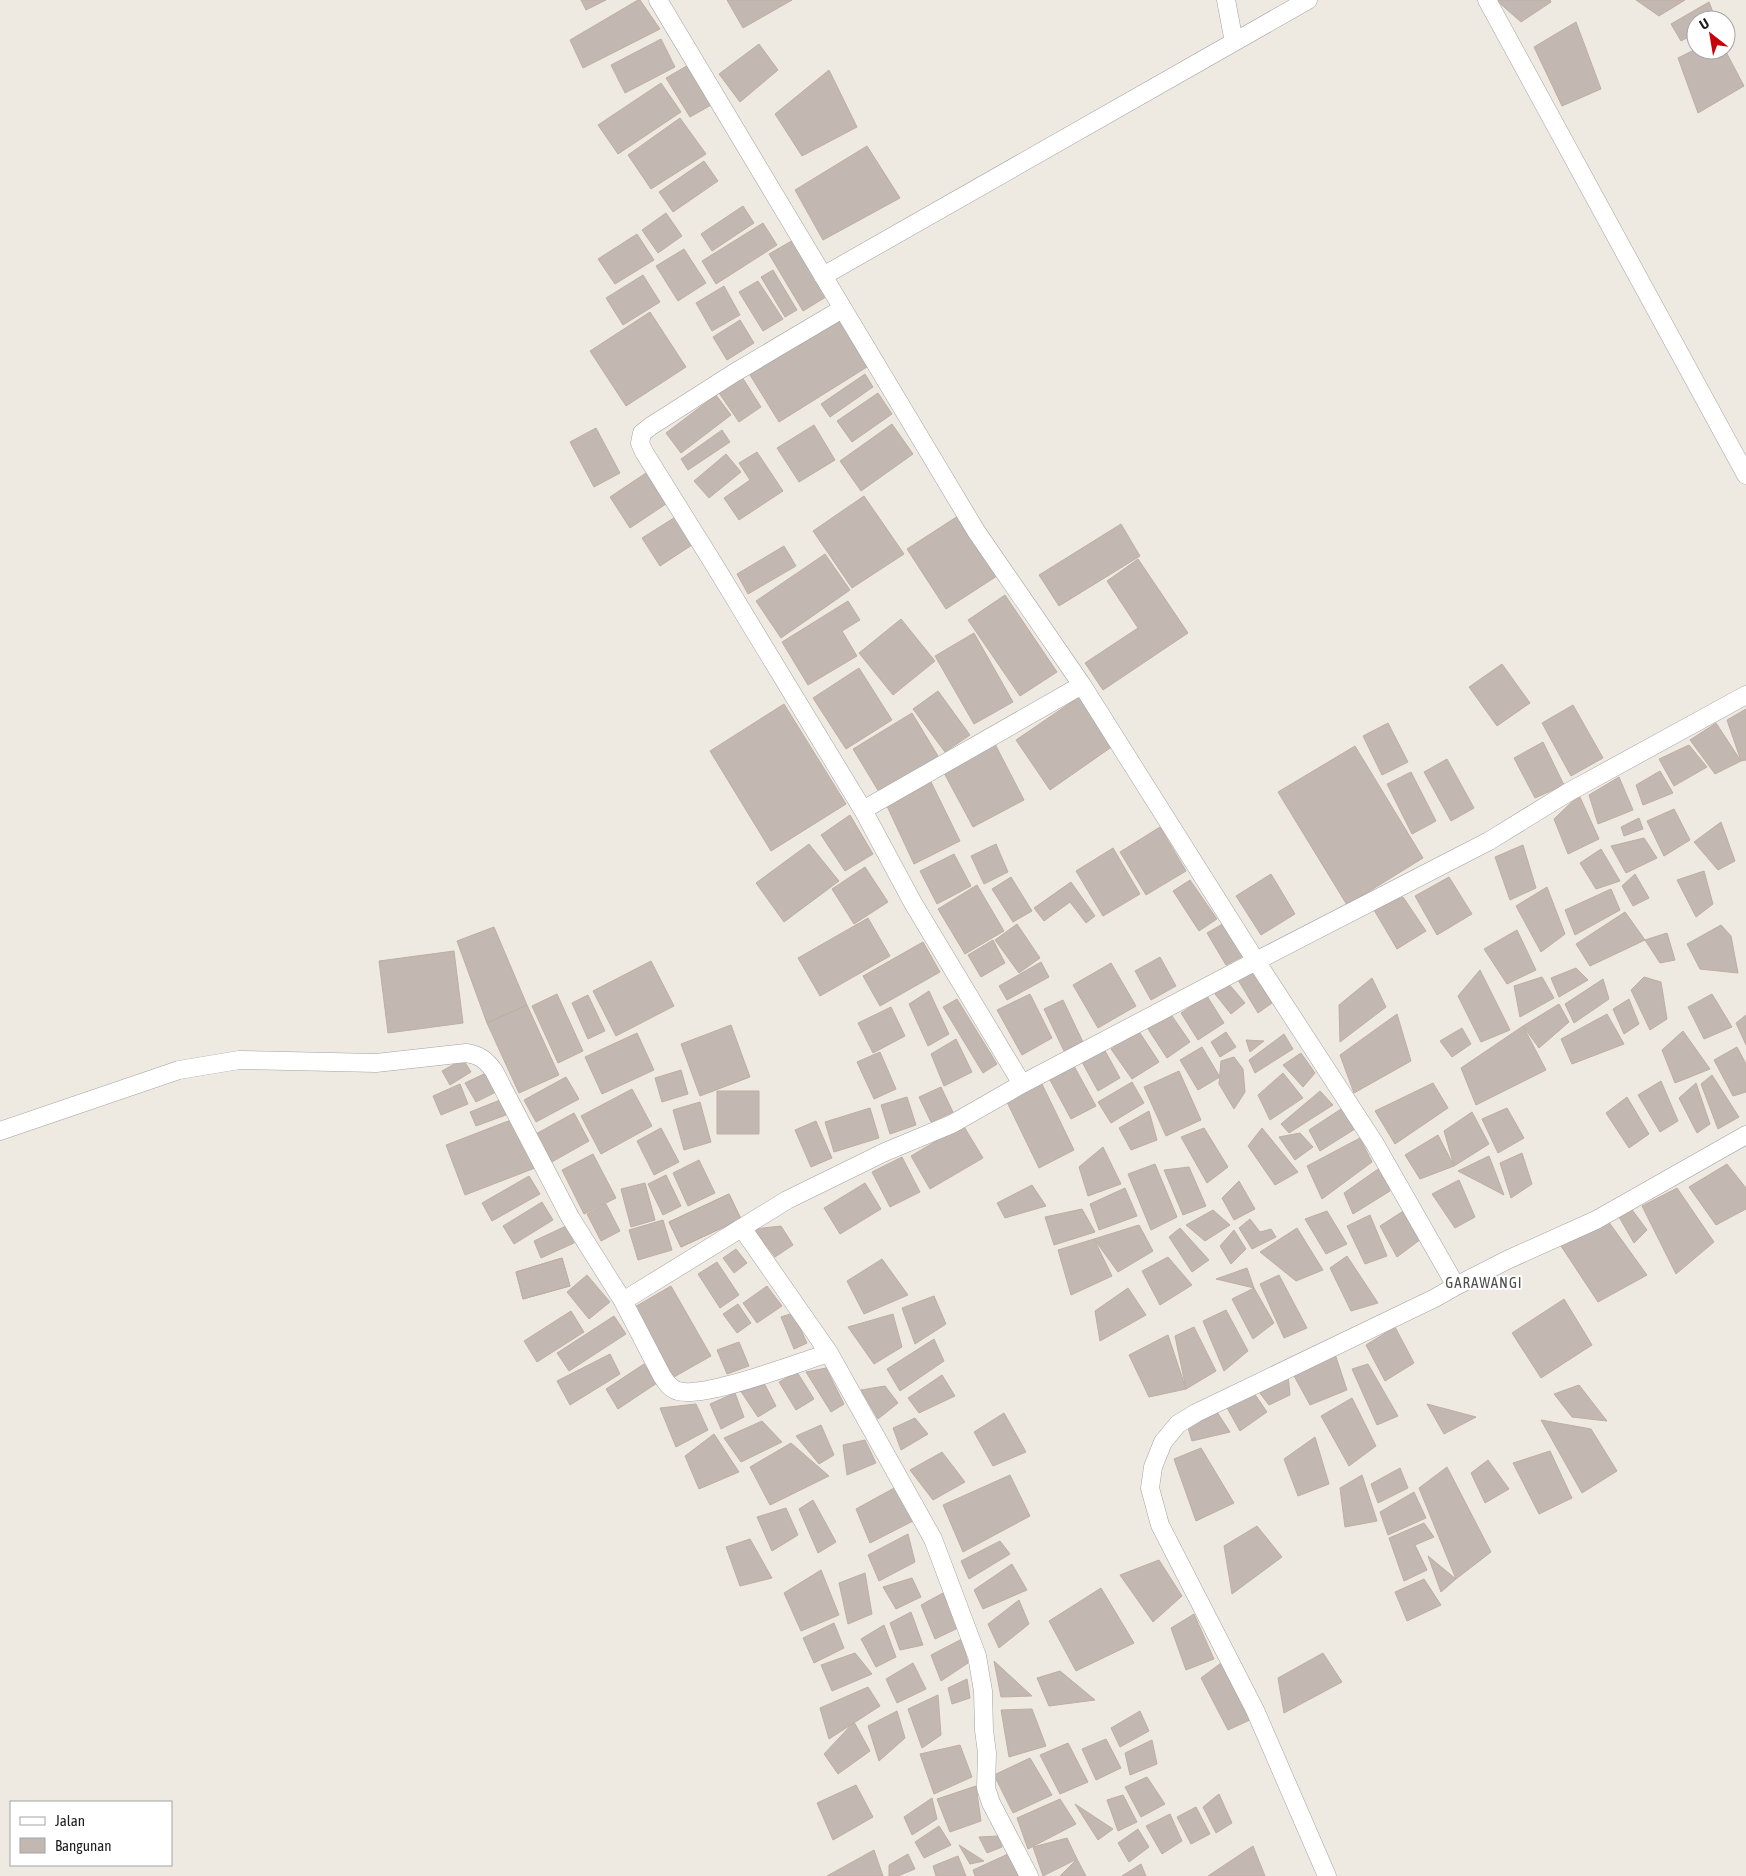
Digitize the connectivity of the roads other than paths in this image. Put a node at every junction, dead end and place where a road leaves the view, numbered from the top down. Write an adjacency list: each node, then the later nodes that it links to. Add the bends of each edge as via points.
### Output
1 (658, 0): 6 (street)
2 (1226, 0): 5 (street)
3 (1308, 0): 5 (street)
4 (1487, 0): 8 (street)
5 (1234, 42): 6 (street)
6 (823, 276): 7 (street)
7 (842, 309): 9 (street, via 976,531); 11 (street, via 650,426 640,437 644,452)
8 (1746, 475)
9 (1082, 685): 11 (street); 12 (street)
10 (1746, 695): 12 (street, via 1567,793 1489,841)
11 (863, 810): 13 (street, via 913,903)
12 (1256, 961): 13 (street); 17 (street, via 1375,1144)
13 (1022, 1084): 16 (street, via 952,1124 885,1152 788,1200)
14 (0, 1131): 18 (street, via 179,1070 231,1061 376,1063 466,1053 476,1055 489,1063 494,1071 570,1217)
15 (1746, 1135): 17 (street, via 1596,1220)
16 (748, 1224): 18 (street); 19 (street)
17 (1456, 1286): 21 (street, via 1196,1413 1178,1424 1163,1442 1154,1467 1150,1488 1160,1525 1255,1710)
18 (623, 1301): 19 (street, via 662,1376 676,1391 697,1392 730,1385)
19 (829, 1352): 20 (street, via 933,1539 976,1656 983,1691 986,1788)
20 (1029, 1876)
21 (1327, 1876)

